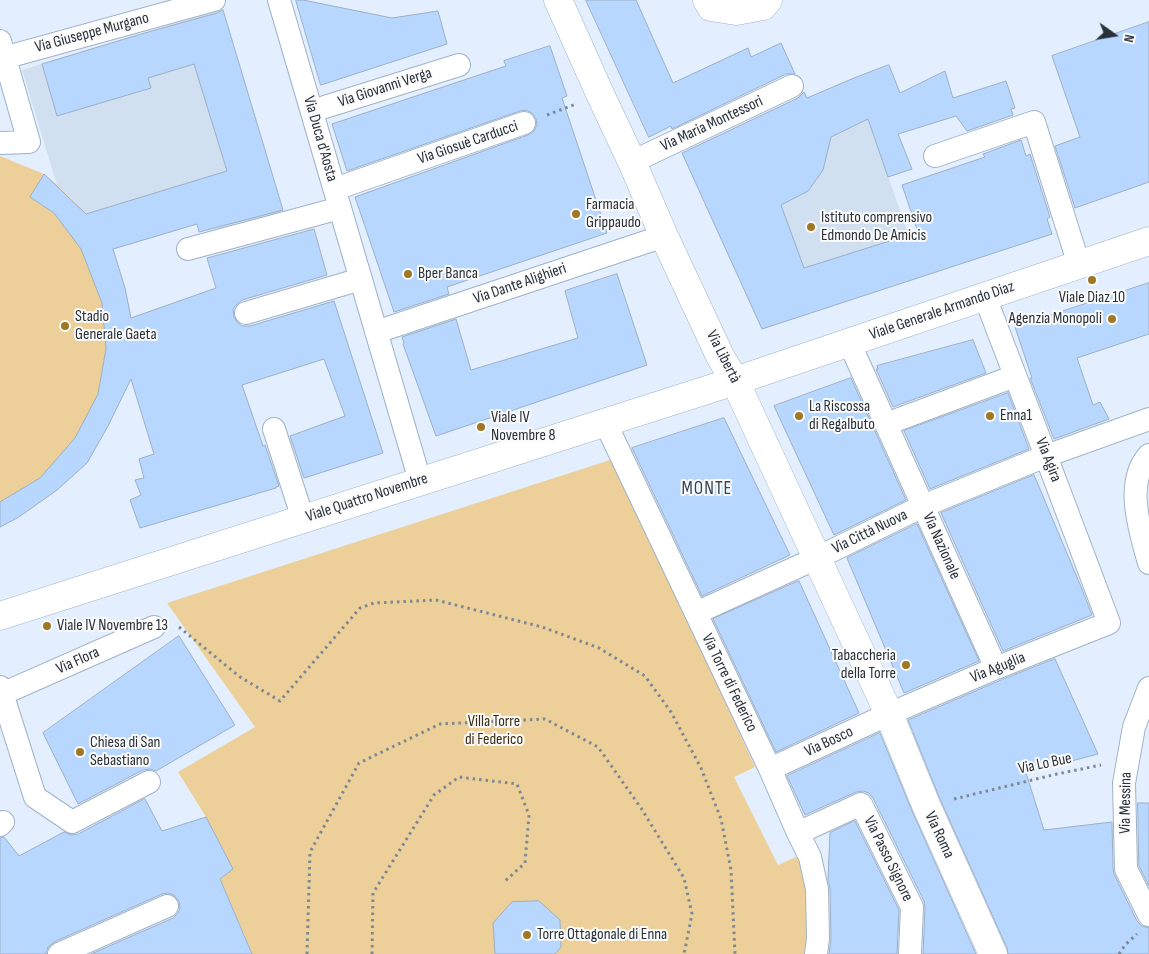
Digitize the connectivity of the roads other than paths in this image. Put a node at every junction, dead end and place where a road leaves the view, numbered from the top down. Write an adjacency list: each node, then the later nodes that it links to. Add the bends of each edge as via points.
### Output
1 (214, 0): 6 (street, Via Giuseppe Murgano)
2 (279, 0): 9 (street, Via Duca d'Aosta)
3 (558, 0): 13 (street, Via Libertà)
4 (706, 0): 5 (street, via 711,7 736,11 763,6)
5 (768, 0)
6 (2, 52): 11 (street, via 30,142)
7 (459, 65): 9 (street, Via Giovanni Verga)
8 (792, 86): 13 (street, Via Maria Montessori)
9 (312, 111): 14 (street, Via Duca d'Aosta)
10 (524, 123): 14 (street, Via Giosuè Carducci)
11 (0, 143)
12 (935, 156): 18 (street, via 1034,122)
13 (632, 162): 15 (street, Via Libertà)
14 (337, 199): 17 (street, Via Giosuè Carducci); 19 (street, Via Duca d'Aosta)
15 (664, 236): 22 (street, Via Dante Alighieri); 25 (street, Via Libertà)
16 (1149, 242): 18 (street, Viale Generale Armando Diaz)
17 (188, 249)
18 (1078, 265): 20 (street, Viale Generale Armando Diaz)
19 (361, 279): 21 (street); 22 (street, Via Duca d'Aosta)
20 (985, 297): 23 (street, Viale Generale Armando Diaz); 24 (street, Via Agira)
21 (246, 314)
22 (376, 332): 32 (street, Via Duca d'Aosta)
23 (849, 342): 25 (street, Viale Generale Armando Diaz); 28 (street, Via Nazionale)
24 (1015, 376): 28 (street); 31 (street, Via Agira)
25 (735, 381): 27 (street, Viale Quattro Novembre); 35 (street, Via Libertà)
26 (1149, 419): 31 (street, Via Città Nuova)
27 (605, 422): 32 (street, Viale Quattro Novembre); 37 (street, Via Torre di Federico)
28 (886, 424): 33 (street, Via Nazionale)
29 (274, 429): 34 (street)
30 (1149, 455): 36 (street, via 1138,475 1134,492)
31 (1046, 456): 33 (street, Via Città Nuova); 39 (street, Via Agira)
32 (420, 482): 34 (street, Viale Quattro Novembre)
33 (923, 506): 35 (street, Via Città Nuova); 41 (street, Via Nazionale)
34 (304, 519): 38 (street, Viale Quattro Novembre)
35 (816, 558): 37 (street, Via Città Nuova); 44 (street, Via Libertà)
36 (1149, 560)
37 (696, 613): 46 (street, Via Torre di Federico)
38 (0, 616)
39 (1109, 623): 41 (street, Via Aguglia)
40 (154, 627): 43 (street, Via Flora)
41 (996, 668): 44 (street, Via Aguglia)
42 (1149, 688): 50 (street, Via Messina, via 1134,727 1124,783 1126,869)
43 (1, 691): 45 (street, Via Flora)
44 (889, 714): 46 (street, Via Bosco); 54 (street, Via Roma, via 926,805)
45 (9, 747): 47 (street, Via Flora, via 35,797 72,822)
46 (770, 769): 48 (street, Via Torre di Federico)
47 (149, 782)
48 (798, 833): 52 (street, Via Torre di Federico, via 810,857 817,888); 53 (street, Via Passo Signore, via 862,804 912,907)
49 (167, 906): 51 (street)
50 (1149, 915)
51 (59, 954)
52 (816, 954)
53 (910, 954)
54 (994, 954)

